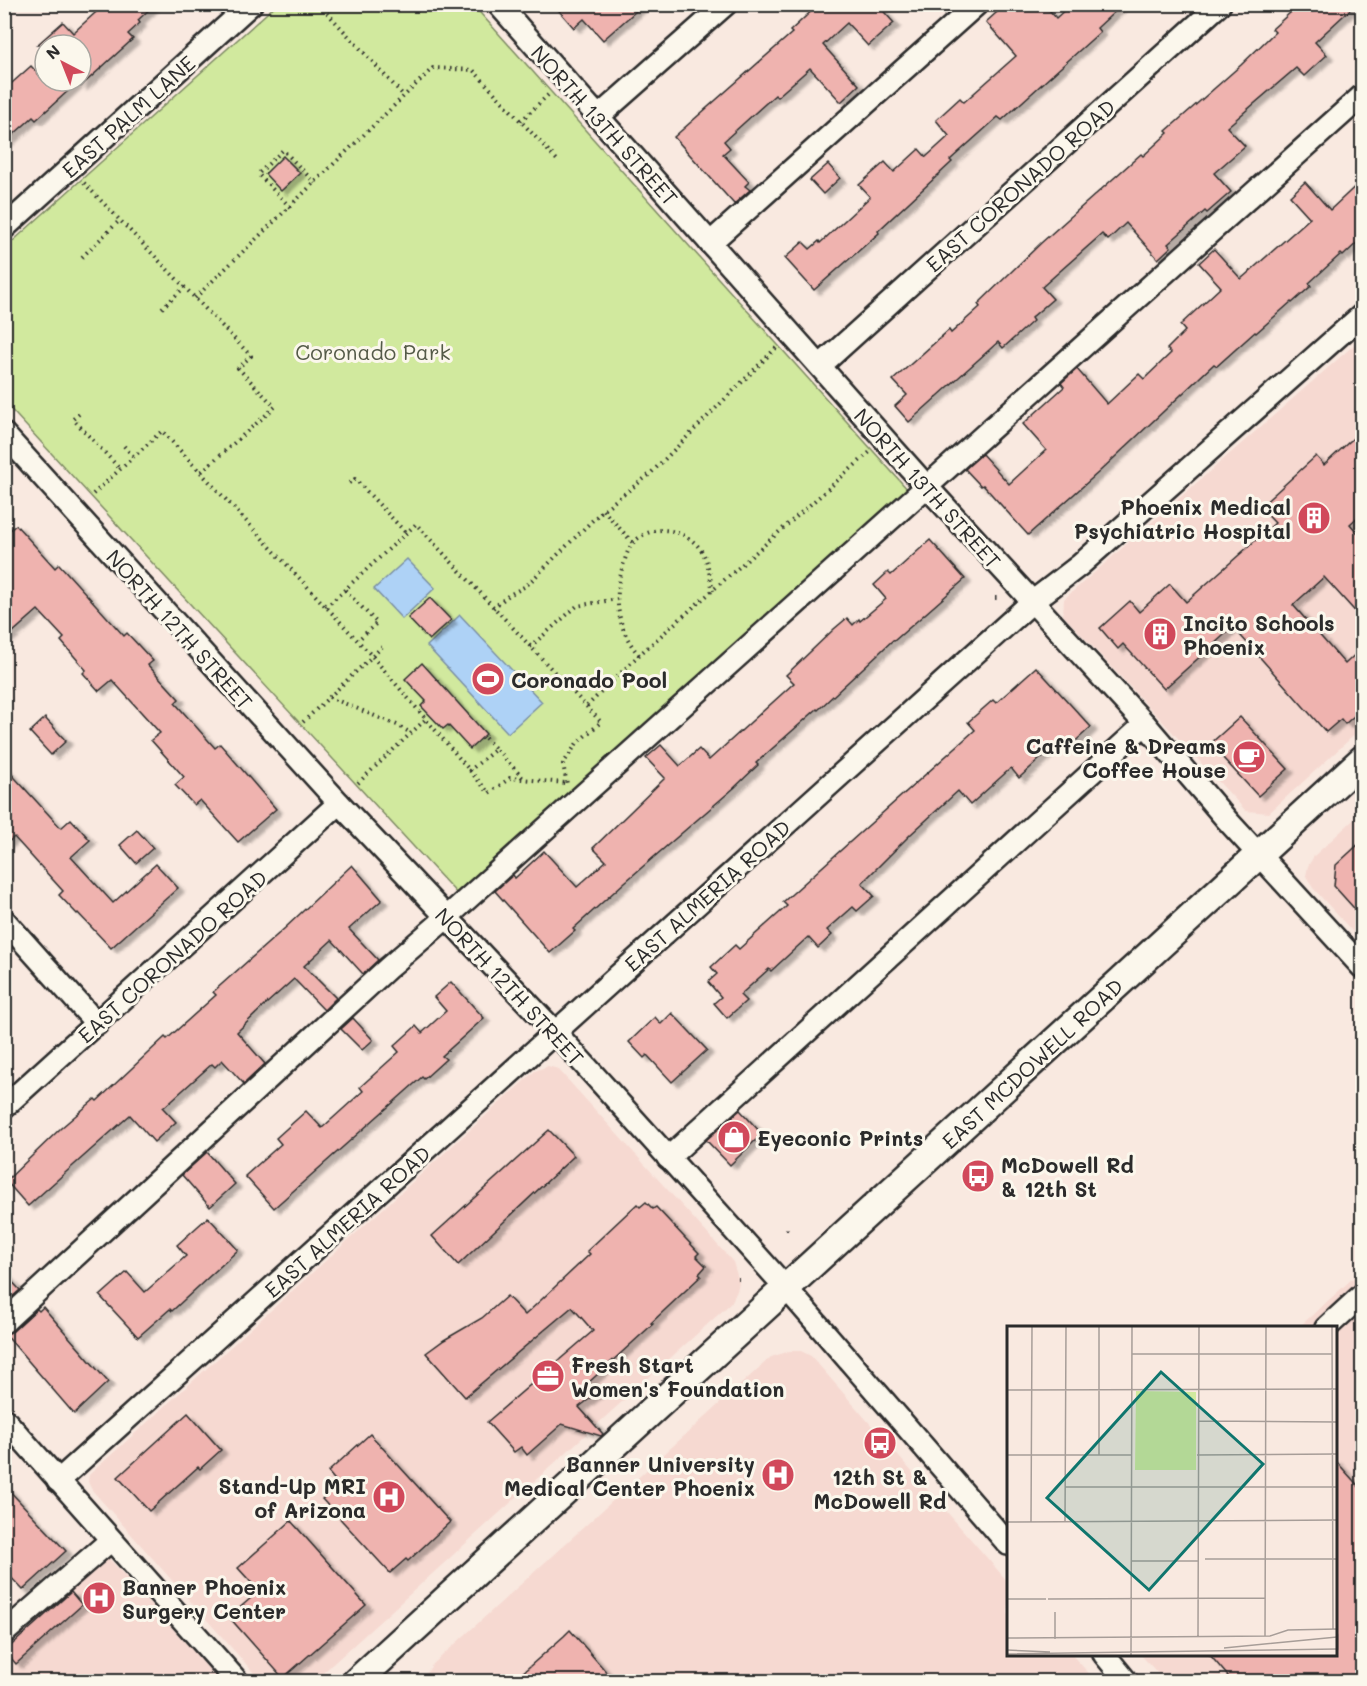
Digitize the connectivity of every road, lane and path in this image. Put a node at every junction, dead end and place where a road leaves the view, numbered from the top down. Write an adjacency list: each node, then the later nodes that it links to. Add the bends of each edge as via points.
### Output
1 (251, 4): 13 (street, EAST PALM LANE)
2 (319, 4): 8 (path)
3 (498, 4): 10 (street, NORTH 13TH STREET)
4 (726, 4): 10 (street)
5 (977, 4): 18 (street)
6 (1220, 4): 25 (street, EAST CORONADO ROAD)
7 (550, 93): 11 (path)
8 (404, 96): 11 (path, via 433,68 473,70); 14 (path)
9 (1362, 96): 34 (street)
10 (598, 117): 18 (street, NORTH 13TH STREET)
11 (521, 121): 12 (path)
12 (557, 160)
13 (70, 168): 16 (path); 17 (street, EAST PALM LANE)
14 (315, 183): 15 (path); 15 (path, via 283,150 258,174)
15 (290, 207): 21 (path)
16 (120, 220): 19 (path); 20 (path)
17 (4, 228)
18 (710, 243): 25 (street, NORTH 13TH STREET)
19 (82, 257)
20 (185, 287): 21 (path); 22 (path)
21 (195, 298): 32 (path, via 251,356 238,368 275,406)
22 (162, 308)
23 (1362, 315): 42 (street, EAST ALMERIA ROAD, via 1080,565)
24 (777, 347): 36 (path, via 649,475)
25 (820, 366): 34 (street, NORTH 13TH STREET)
26 (80, 414): 31 (path, via 73,419)
27 (4, 435): 64 (street, NORTH 12TH STREET)
28 (124, 446): 30 (path)
29 (870, 451): 40 (path)
30 (134, 457): 31 (path); 32 (path, via 162,431)
31 (120, 470): 35 (path)
32 (201, 472): 43 (path)
33 (349, 483): 37 (path, via 355,479)
34 (927, 487): 42 (street, NORTH 13TH STREET); 66 (street)
35 (93, 494)
36 (603, 510): 38 (path); 44 (path, via 526,586)
37 (406, 533): 39 (path); 44 (path, via 416,524)
38 (633, 543): 40 (path, via 658,531 690,538 703,553); 41 (path, via 622,568)
39 (345, 590): 43 (path); 45 (path, via 377,623)
40 (713, 592): 49 (path)
41 (617, 600): 47 (path, via 575,608); 49 (path, via 624,633)
42 (1032, 602): 54 (street, NORTH 13TH STREET); 70 (street, EAST ALMERIA ROAD)
43 (326, 607): 45 (path)
44 (493, 608): 47 (path)
45 (358, 640): 48 (path)
46 (382, 647): 48 (path)
47 (530, 647): 51 (path)
48 (372, 656): 50 (path); 52 (path)
49 (639, 656): 51 (path)
50 (329, 697): 53 (path); 55 (path)
51 (587, 706): 62 (path, via 601,722 577,742 563,764)
52 (426, 720): 55 (path); 59 (path)
53 (303, 722)
54 (1145, 724): 65 (street, NORTH 13TH STREET); 72 (street)
55 (411, 733): 61 (path)
56 (485, 738): 57 (path)
57 (496, 749): 59 (path); 60 (path)
58 (1362, 760): 65 (main road, EAST MCDOWELL ROAD)
59 (469, 771): 60 (path, via 489,793 510,778)
60 (525, 779): 62 (path)
61 (358, 783)
62 (565, 783): 63 (path)
63 (571, 789)
64 (339, 803): 66 (street, NORTH 12TH STREET); 69 (street, EAST CORONADO ROAD)
65 (1259, 854): 68 (street, NORTH 13TH STREET); 73 (main road, EAST MCDOWELL ROAD)
66 (446, 918): 70 (street, NORTH 12TH STREET); 75 (street)
67 (4, 920): 69 (street)
68 (1362, 967)
69 (97, 1024): 71 (street, EAST CORONADO ROAD)
70 (555, 1032): 72 (street, NORTH 12TH STREET); 78 (street, EAST ALMERIA ROAD)
71 (4, 1107)
72 (668, 1158): 73 (street, NORTH 12TH STREET)
73 (787, 1289): 80 (street, NORTH 12TH STREET); 84 (main road, EAST MCDOWELL ROAD)
74 (1362, 1295): 76 (street)
75 (4, 1322)
76 (1328, 1326)
77 (4, 1419): 78 (street)
78 (58, 1481): 79 (street)
79 (111, 1540): 81 (street); 83 (street)
80 (1007, 1543)
81 (4, 1633)
82 (1106, 1656): 85 (street)
83 (238, 1682)
84 (356, 1682)
85 (1127, 1682)

